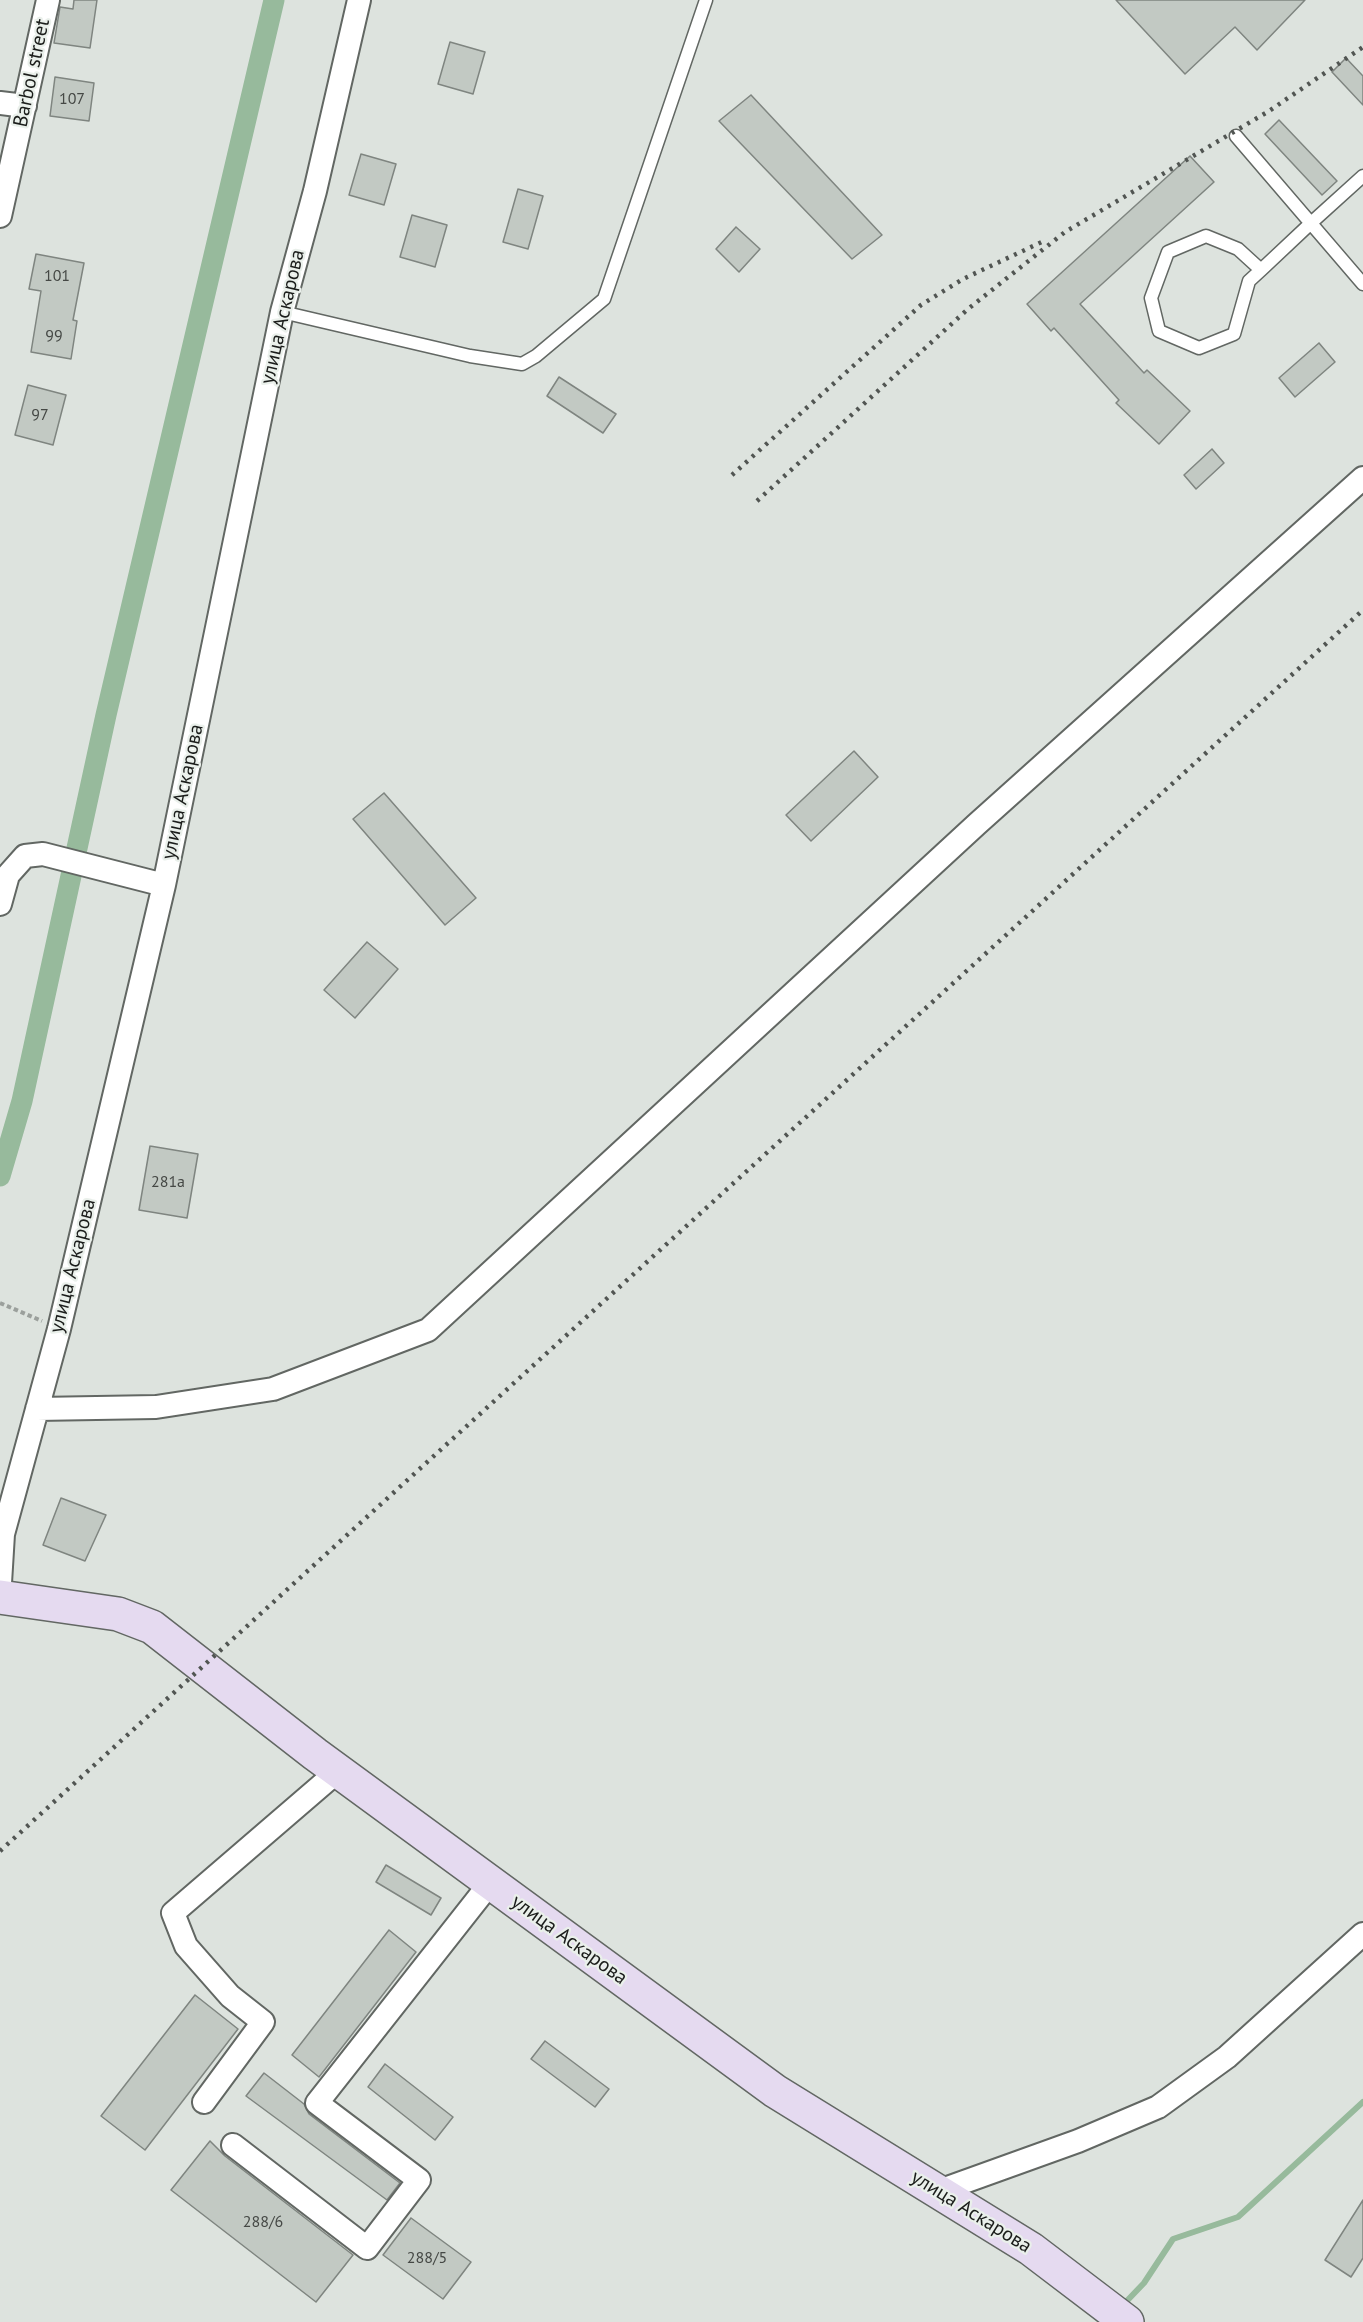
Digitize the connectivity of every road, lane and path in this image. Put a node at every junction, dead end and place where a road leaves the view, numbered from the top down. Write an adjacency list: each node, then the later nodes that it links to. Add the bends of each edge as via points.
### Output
1 (48, 0): 5 (street, Barbol street)
2 (359, 0): 12 (street, улица Аскарова, via 315,191)
3 (706, 0): 12 (lane, via 604,299 536,356 522,364 480,358)
4 (0, 103): 5 (street)
5 (25, 106): 8 (street, Barbol street)
6 (1236, 136): 9 (lane)
7 (1363, 176): 9 (lane)
8 (0, 216)
9 (1311, 223): 10 (lane); 11 (lane)
10 (1261, 270): 10 (lane, via 1249,281 1234,334 1199,348 1159,331 1151,298 1168,252 1206,236 1238,249)
11 (1363, 284)
12 (282, 312): 14 (street, улица Аскарова)
13 (1363, 478): 18 (street, via 986,816 428,1330 273,1389 156,1407)
14 (164, 885): 15 (street, via 43,854 25,856 8,875); 17 (street, улица Аскарова)
15 (0, 904)
16 (0, 1303): 17 (path)
17 (59, 1329): 18 (street, улица Аскарова)
18 (37, 1409): 19 (street, улица Аскарова, via 3,1534)
19 (0, 1583)
20 (0, 1597): 21 (main road, улица Аскарова, via 118,1614 152,1627)
21 (338, 1771): 22 (main road, улица Аскарова); 24 (street, via 173,1914 186,1946 230,1996 263,2022)
22 (490, 1882): 25 (street, via 317,2103 419,2180 366,2248); 26 (main road, улица Аскарова, via 775,2091)
23 (1363, 1934): 26 (street, via 1227,2057 1158,2107 1078,2141)
24 (204, 2102)
25 (232, 2145)
26 (939, 2191): 27 (main road, улица Аскарова, via 1031,2249)
27 (1127, 2322)

